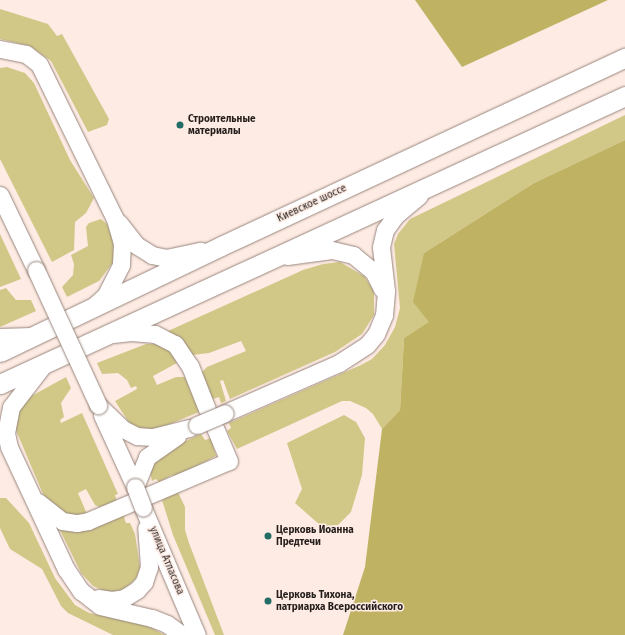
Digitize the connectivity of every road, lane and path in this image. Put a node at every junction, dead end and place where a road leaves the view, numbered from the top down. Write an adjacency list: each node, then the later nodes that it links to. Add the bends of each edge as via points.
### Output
1 (0, 49): 4 (main road, via 31,56)
2 (625, 58): 9 (highway, Киевское шоссе)
3 (0, 60): 4 (main road, via 17,62)
4 (48, 78): 8 (main road)
5 (625, 96): 6 (highway)
6 (436, 184): 10 (highway); 12 (main road, via 404,207 385,230 381,248 386,291)
7 (0, 195): 19 (main road, улица Атласова, bridge)
8 (115, 219): 9 (main road, via 139,247 157,257 172,258); 11 (main road, via 122,244 121,265 106,295)
9 (221, 246): 11 (highway, Киевское шоссе)
10 (273, 258): 12 (main road, via 318,251 353,255 373,271 380,283); 15 (highway)
11 (87, 312): 13 (highway, Киевское шоссе)
12 (384, 315): 21 (main road, bridge, via 376,334 350,358)
13 (34, 336): 14 (main road); 16 (highway, Киевское шоссе)
14 (0, 337)
15 (98, 339): 17 (highway); 20 (main road, via 131,332 155,334 169,339 180,349 190,366)
16 (0, 352)
17 (45, 363): 18 (highway); 23 (main road, via 11,407)
18 (0, 384)
19 (98, 405): 21 (main road, via 123,429 137,436 153,437); 24 (main road, улица Атласова)
20 (207, 409)
21 (194, 427): 24 (main road, via 147,457)
22 (215, 428): 25 (main road, via 229,461 88,521 62,521)
23 (4, 439): 25 (main road)
24 (135, 487): 26 (main road, улица Атласова, bridge)
25 (33, 499): 27 (main road, via 66,569)
26 (144, 510): 27 (main road, via 149,567 141,586 129,596 120,599 109,600); 29 (main road, улица Атласова)
27 (85, 595): 28 (main road, via 100,606 159,620)
28 (182, 635)
29 (198, 635)

